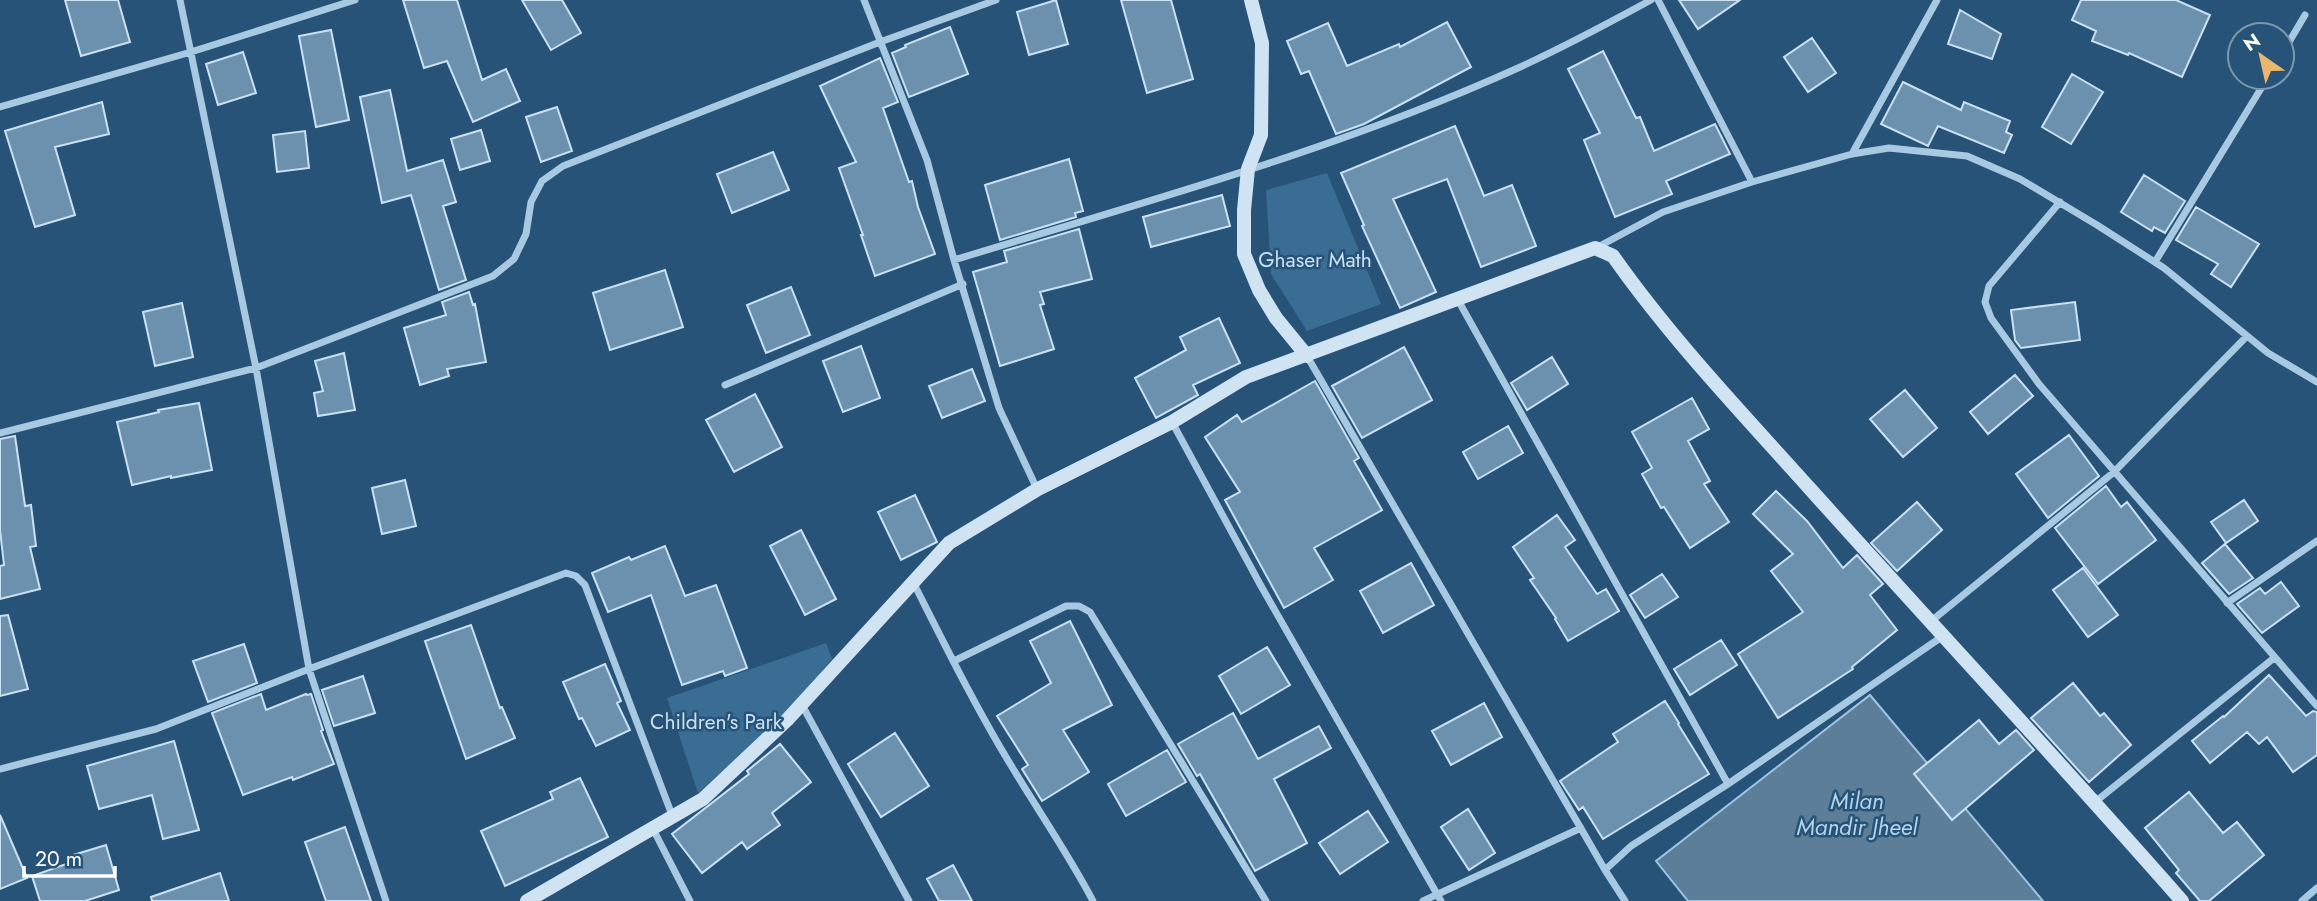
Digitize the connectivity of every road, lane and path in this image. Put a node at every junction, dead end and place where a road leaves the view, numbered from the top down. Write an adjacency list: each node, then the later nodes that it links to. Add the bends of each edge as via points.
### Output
1 (180, 0): 12 (street)
2 (355, 0): 12 (street)
3 (864, 0): 11 (street)
4 (996, 0): 11 (street)
5 (1251, 0): 16 (street, via 1262,43 1261,135)
6 (1651, 0): 16 (street, via 1518,68 1409,113)
7 (1658, 0): 17 (street)
8 (1937, 0): 15 (street)
9 (2305, 15): 10 (street)
10 (2296, 30)
11 (880, 42): 20 (street, via 927,160); 26 (street, via 563,166 542,181 514,259 493,276)
12 (191, 52): 14 (street); 26 (street)
13 (2259, 91): 21 (street)
14 (0, 107)
15 (1852, 154): 17 (street); 18 (street, via 1889,148 1967,156)
16 (1248, 169): 20 (street); 25 (street, via 1244,254 1276,318)
17 (1752, 182): 19 (street, via 1663,212)
18 (2060, 202): 21 (street); 31 (street, via 1989,286 1985,302 1990,318 2039,384)
19 (1595, 248): 23 (street); 36 (street, via 1613,256 1698,362)
20 (954, 260): 22 (street)
21 (2155, 262): 24 (street)
22 (963, 284): 28 (street); 32 (street, via 999,408)
23 (1458, 300): 25 (street); 44 (street)
24 (2247, 336): 27 (street); 31 (street)
25 (1307, 355): 29 (street, via 1247,377); 48 (street)
26 (256, 368): 30 (street); 40 (street)
27 (2317, 382)
28 (725, 385)
29 (1172, 422): 32 (street); 51 (street)
30 (0, 433)
31 (2114, 472): 35 (street); 36 (street)
32 (1038, 489): 34 (street, via 949,543)
33 (2317, 541): 35 (street)
34 (913, 582): 39 (street); 41 (street)
35 (2227, 603): 38 (street)
36 (1930, 622): 37 (street)
37 (1943, 636): 44 (street); 45 (street)
38 (2274, 658): 42 (street); 45 (street)
39 (954, 661): 56 (street); 57 (street, via 1066,606 1090,612)
40 (309, 669): 43 (street, via 156,729); 46 (street, via 566,573 576,576 585,585); 52 (street)
41 (802, 704): 46 (street, via 702,799); 55 (street)
42 (2317, 706)
43 (0, 769)
44 (1728, 784): 49 (street, via 1632,846)
45 (2095, 802): 60 (street)
46 (672, 816): 47 (street)
47 (652, 827): 53 (street); 54 (street)
48 (1581, 828): 49 (street); 51 (street)
49 (1605, 870): 59 (street)
50 (2317, 888): 61 (street)
51 (1439, 897): 58 (street)
52 (386, 901)
53 (527, 901)
54 (690, 901)
55 (909, 901)
56 (1093, 901)
57 (1266, 901)
58 (1423, 901)
59 (1625, 901)
60 (2182, 901)
61 (2302, 901)

